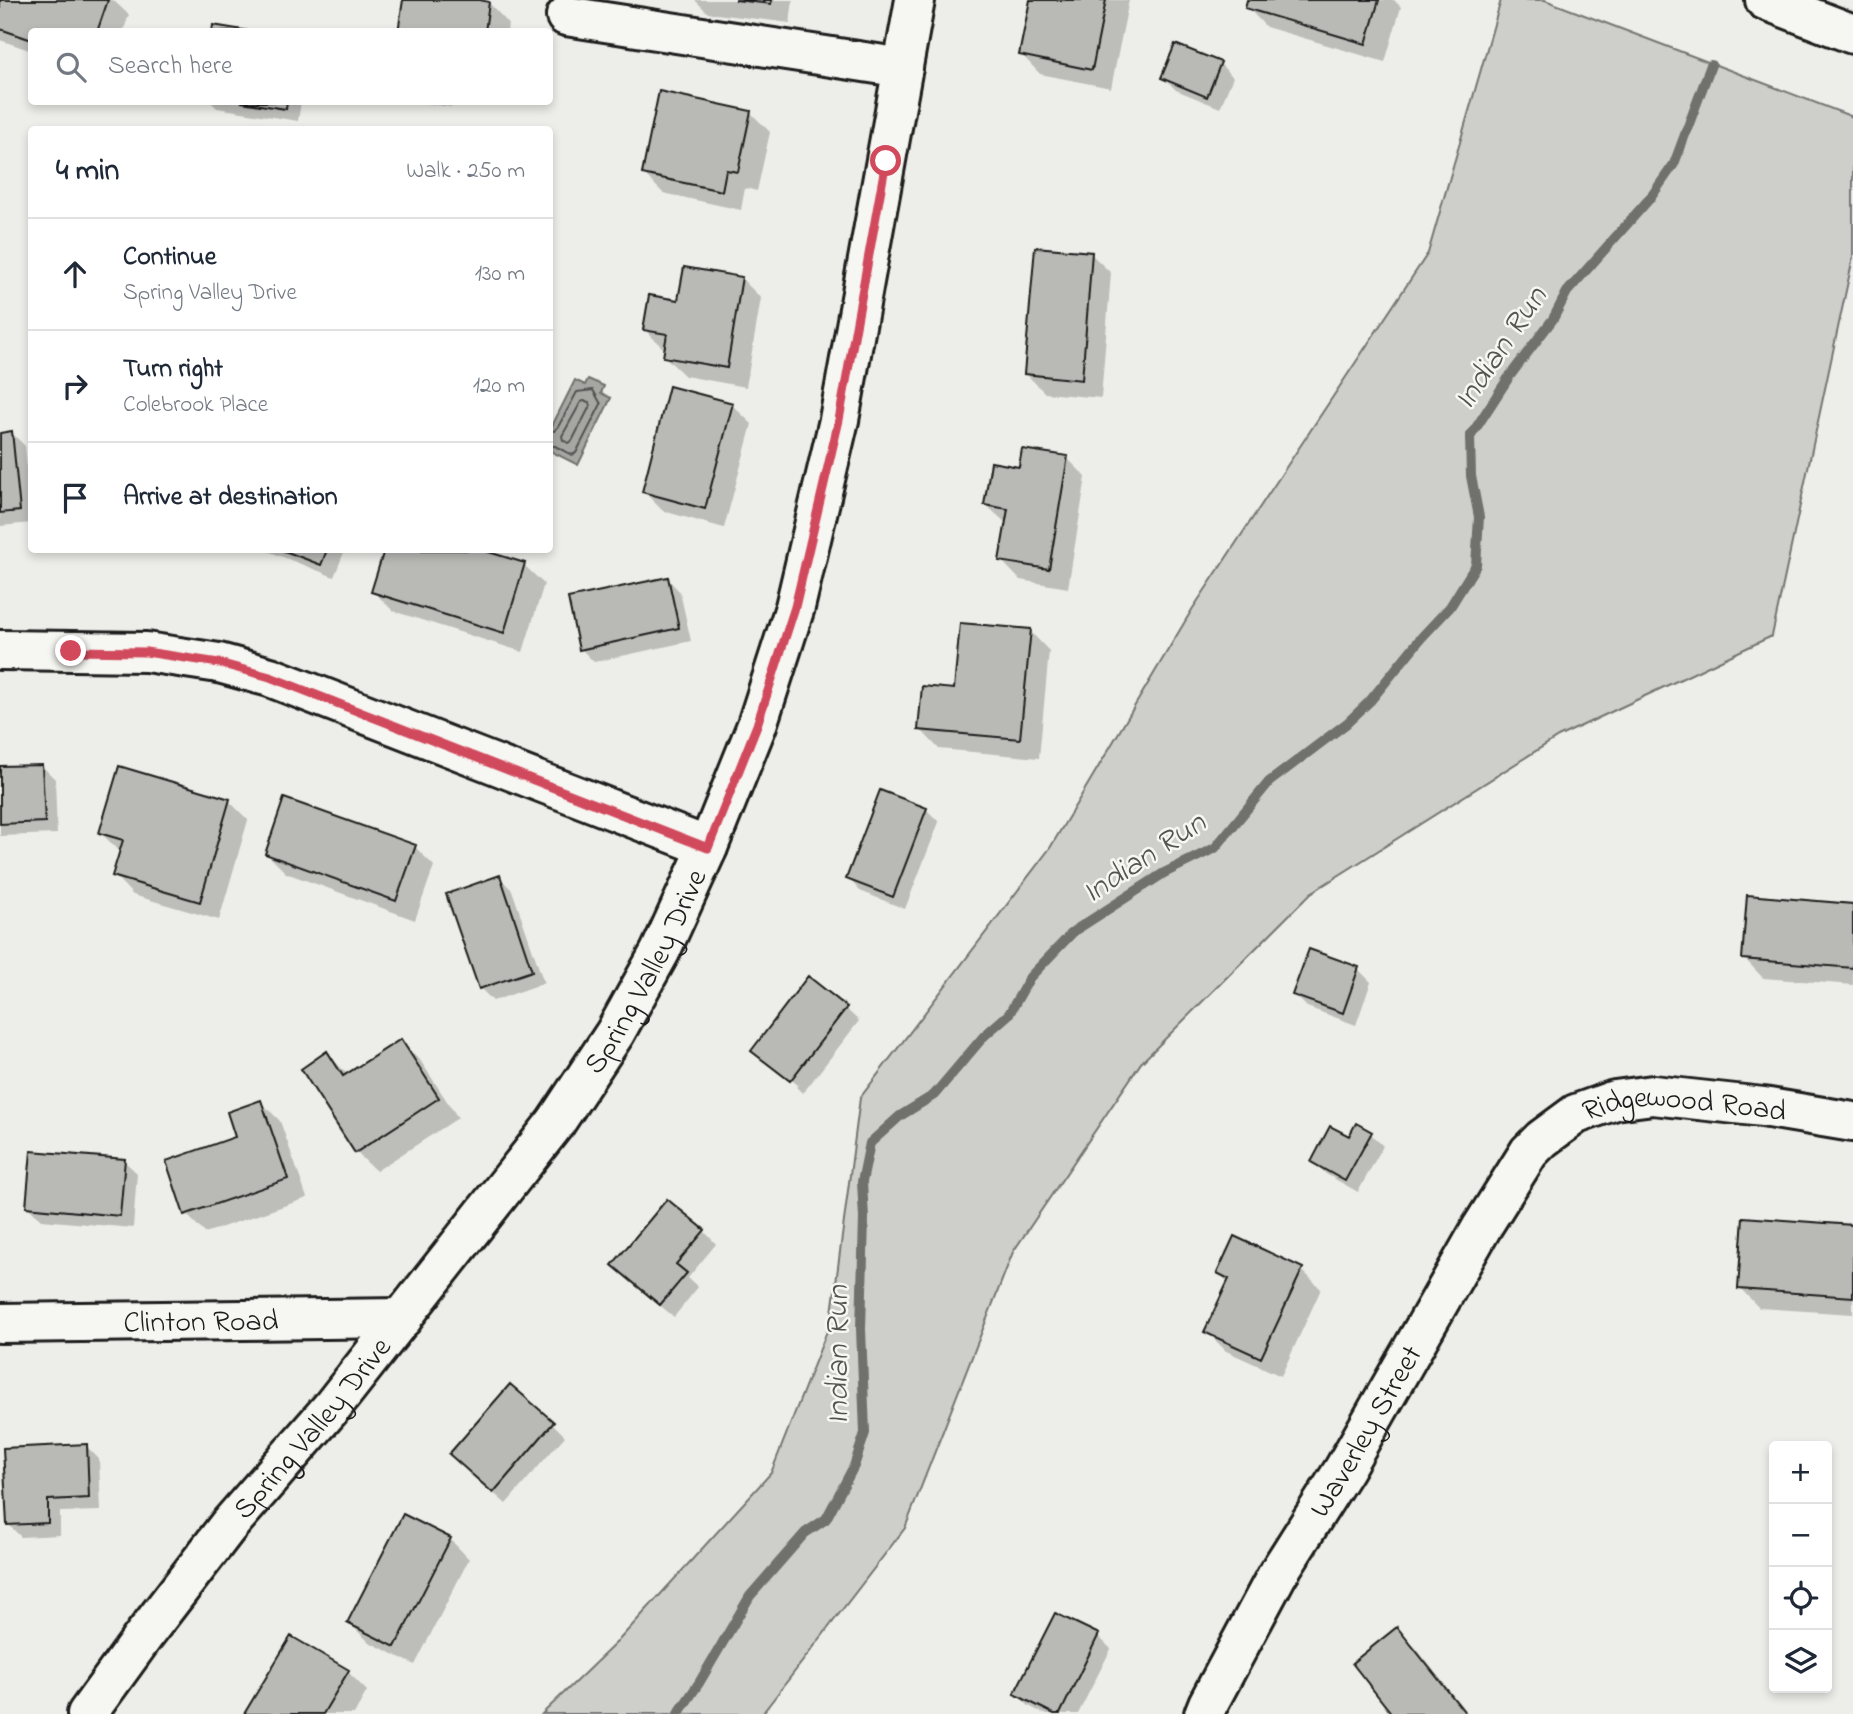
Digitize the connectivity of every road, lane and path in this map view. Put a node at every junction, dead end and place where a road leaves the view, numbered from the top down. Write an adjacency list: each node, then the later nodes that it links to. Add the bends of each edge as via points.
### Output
1 (915, 0): 5 (street, Spring Valley Drive)
2 (1765, 0): 4 (street)
3 (566, 16): 5 (street)
4 (1853, 34)
5 (903, 68): 7 (street, Spring Valley Drive, via 839,420 795,607 757,725)
6 (0, 650): 7 (street, via 146,652 219,663 270,677)
7 (708, 848): 10 (street, Spring Valley Drive, via 660,952 615,1033 556,1122)
8 (1853, 1122): 9 (street, Ridgewood Road, via 1653,1095 1615,1100 1576,1114)
9 (1530, 1152): 13 (street, Waverley Street, via 1277,1575)
10 (403, 1318): 11 (street, Clinton Road); 12 (street, Spring Valley Drive, via 228,1526)
11 (0, 1323)
12 (87, 1714)
13 (1204, 1714)

